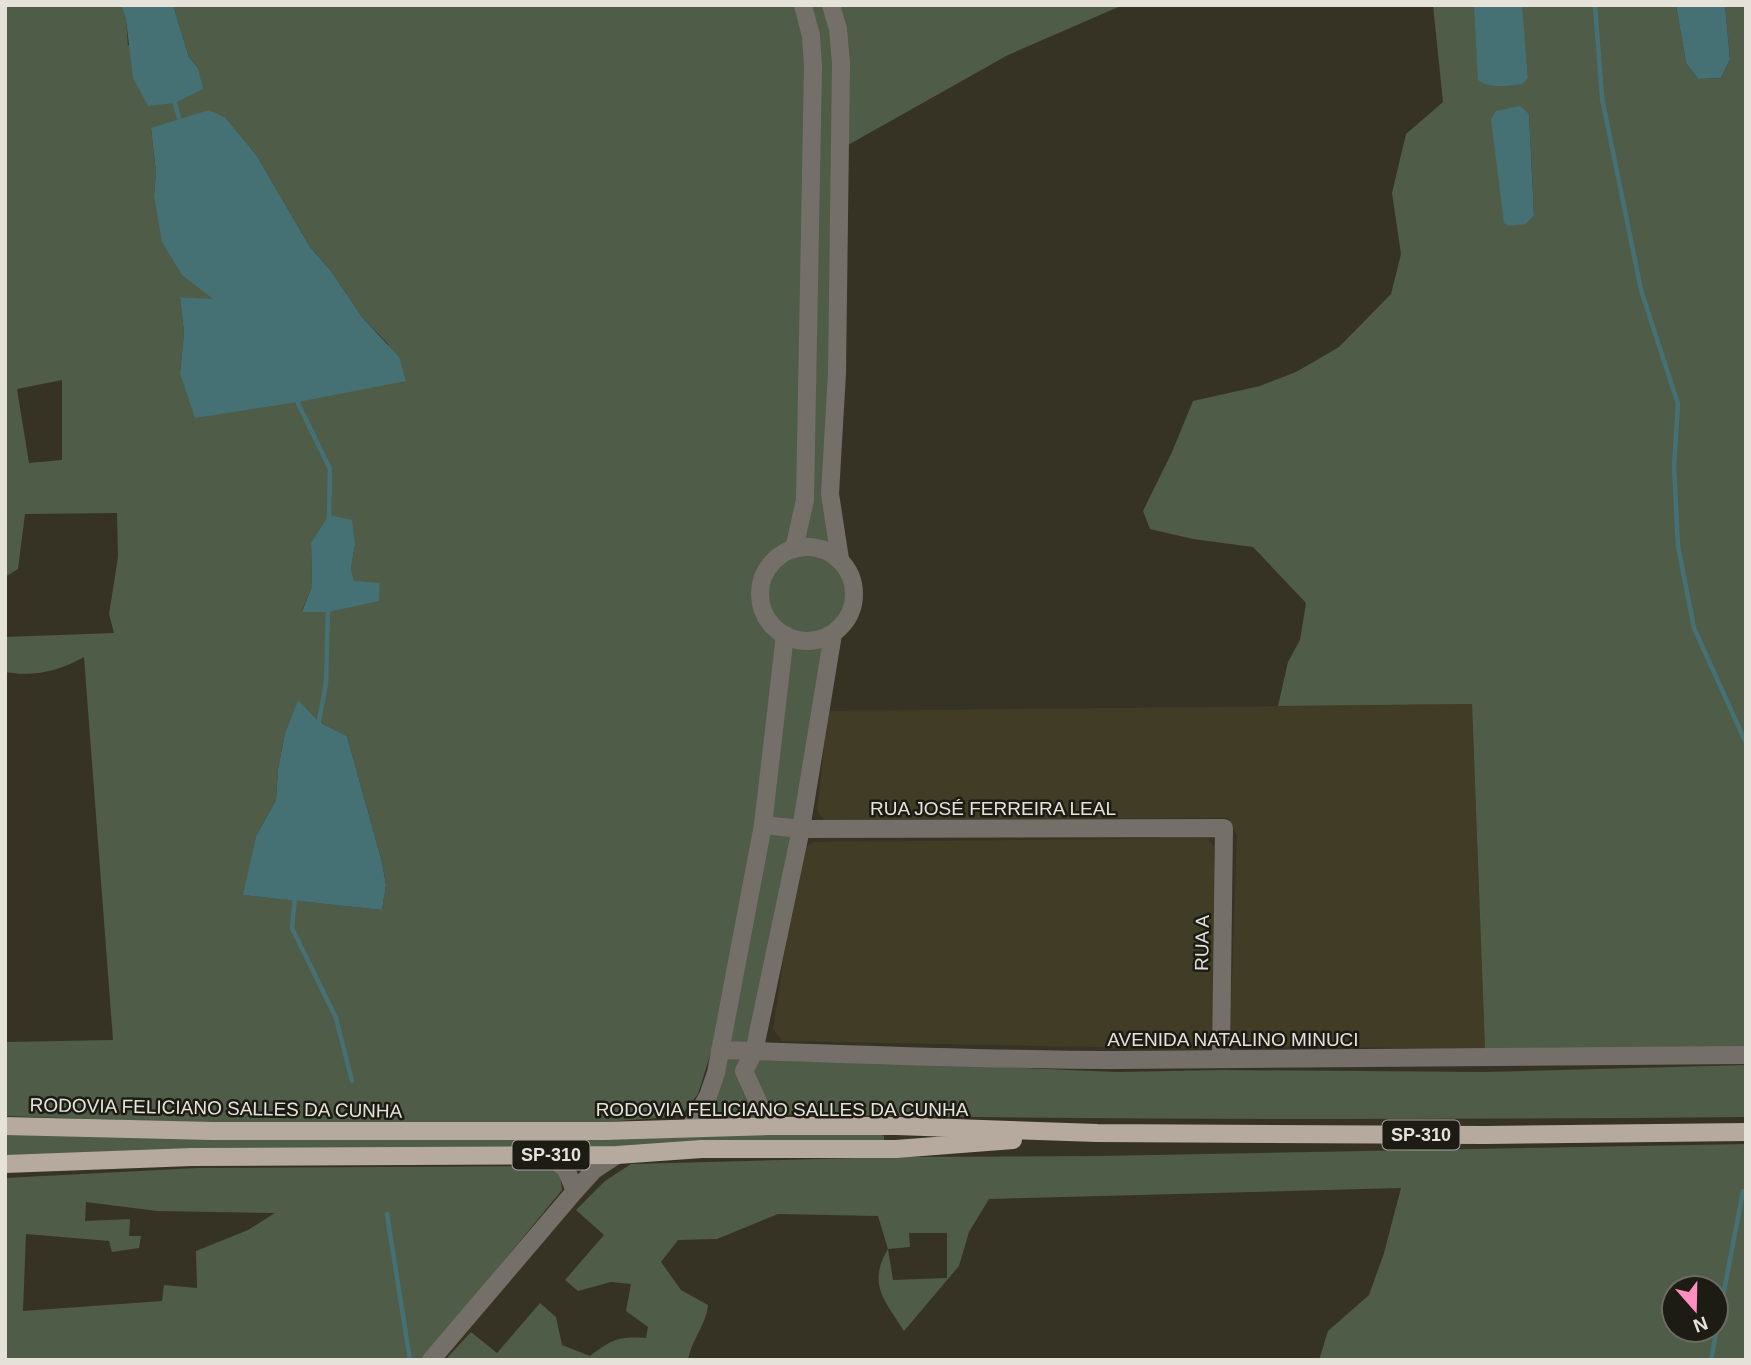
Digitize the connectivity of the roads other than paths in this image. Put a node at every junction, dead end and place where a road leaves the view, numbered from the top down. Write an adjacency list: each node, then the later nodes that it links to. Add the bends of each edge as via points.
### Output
1 (803, 5): 3 (street, via 813,66 810,251 805,500)
2 (831, 5): 4 (street, via 841,63 837,373 830,494)
3 (793, 549): 4 (street, via 818,548); 6 (street, via 766,572 760,596 767,619)
4 (840, 559): 5 (street, via 855,592 849,616)
5 (833, 634): 6 (street, via 809,641); 9 (street)
6 (785, 635): 7 (street)
7 (763, 825): 9 (street, RUA JOSÉ FERREIRA LEAL); 10 (street)
8 (1224, 828): 9 (street, RUA JOSÉ FERREIRA LEAL); 13 (street, RUA A)
9 (801, 829): 11 (street)
10 (720, 1050): 11 (street, AVENIDA NATALINO MINUCI); 16 (street, via 708,1096)
11 (754, 1052): 13 (street, AVENIDA NATALINO MINUCI); 15 (street, via 744,1071)
12 (1746, 1055): 13 (street, AVENIDA NATALINO MINUCI)
13 (1221, 1058)
14 (5, 1126): 16 (main road, RODOVIA FELICIANO SALLES DA CUNHA / SP-310, via 212,1131)
15 (769, 1126): 16 (main road, RODOVIA FELICIANO SALLES DA CUNHA / SP-310); 18 (main road, RODOVIA FELICIANO SALLES DA CUNHA / SP-310)
16 (690, 1128)
17 (1746, 1132): 18 (main road, SP-310)
18 (1097, 1133): 19 (main road, RODOVIA FELICIANO SALLES DA CUNHA / SP-310, via 896,1149)
19 (617, 1154): 20 (main road, RODOVIA FELICIANO SALLES DA CUNHA / SP-310); 22 (street)
20 (547, 1155): 21 (main road, RODOVIA FELICIANO SALLES DA CUNHA / SP-310, via 192,1157); 22 (street, via 566,1169)
21 (5, 1164)
22 (575, 1191): 23 (street)
23 (431, 1360)

